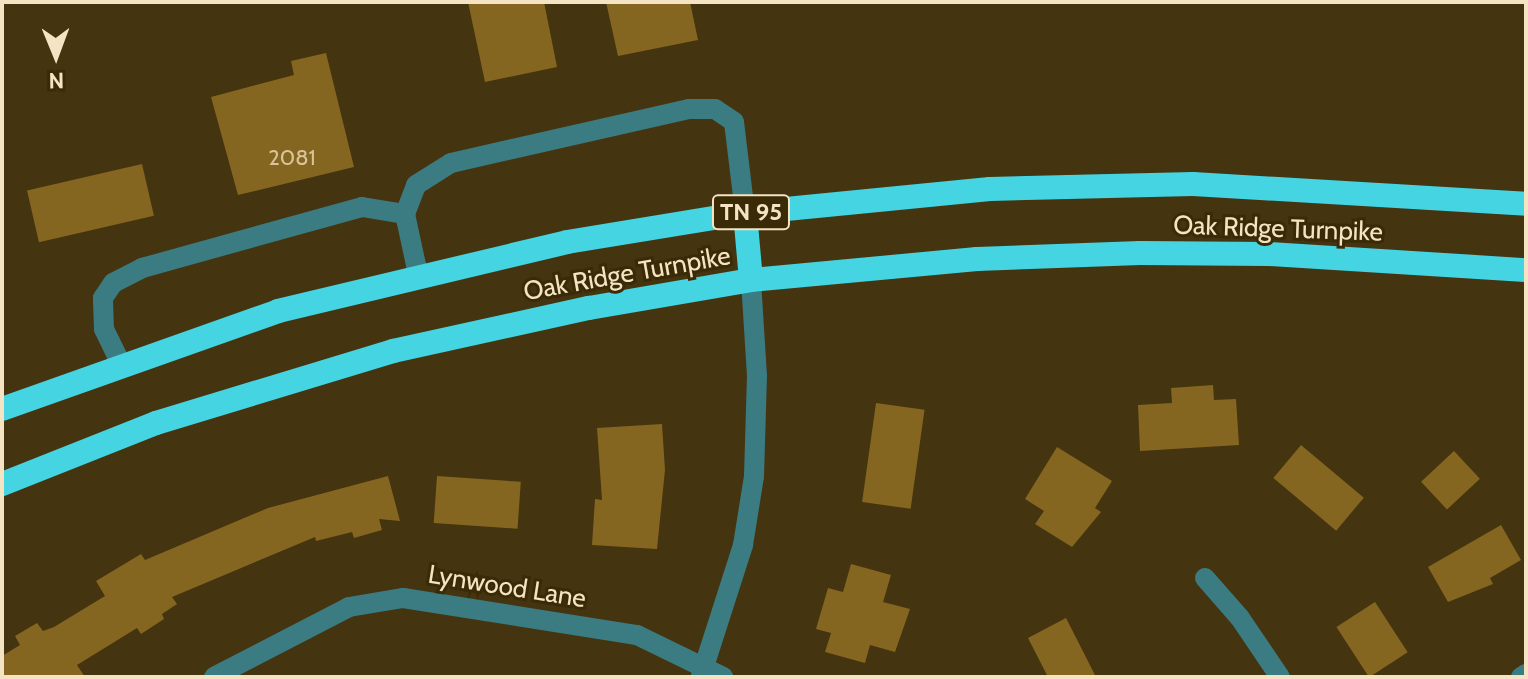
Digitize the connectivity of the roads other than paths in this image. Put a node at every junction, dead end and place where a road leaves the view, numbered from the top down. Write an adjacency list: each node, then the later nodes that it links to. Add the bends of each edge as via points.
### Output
1 (1526, 204): 2 (highway, Oak Ridge Turnpike / TN 95, via 1165,185 990,189)
2 (745, 213): 3 (street, via 734,122 715,109 689,109 451,163 416,185); 5 (highway, Oak Ridge Turnpike / TN 95, via 567,242); 6 (highway)
3 (405, 214): 5 (street); 7 (street, via 362,207 142,268 113,283 103,298 104,329)
4 (1526, 270): 6 (highway, Oak Ridge Turnpike, via 1269,254 1140,253 977,259)
5 (418, 274): 7 (highway, Oak Ridge Turnpike / TN 95, via 278,311)
6 (751, 280): 9 (highway, Oak Ridge Turnpike, via 589,308 393,351 156,423); 11 (street, via 757,364 754,476 743,545)
7 (121, 364): 8 (highway, Oak Ridge Turnpike / TN 95)
8 (2, 409)
9 (2, 484)
10 (1205, 578): 13 (street)
11 (710, 674): 12 (street, Lynwood Lane, via 637,635 403,598 349,607)
12 (214, 677)
13 (1280, 677)

